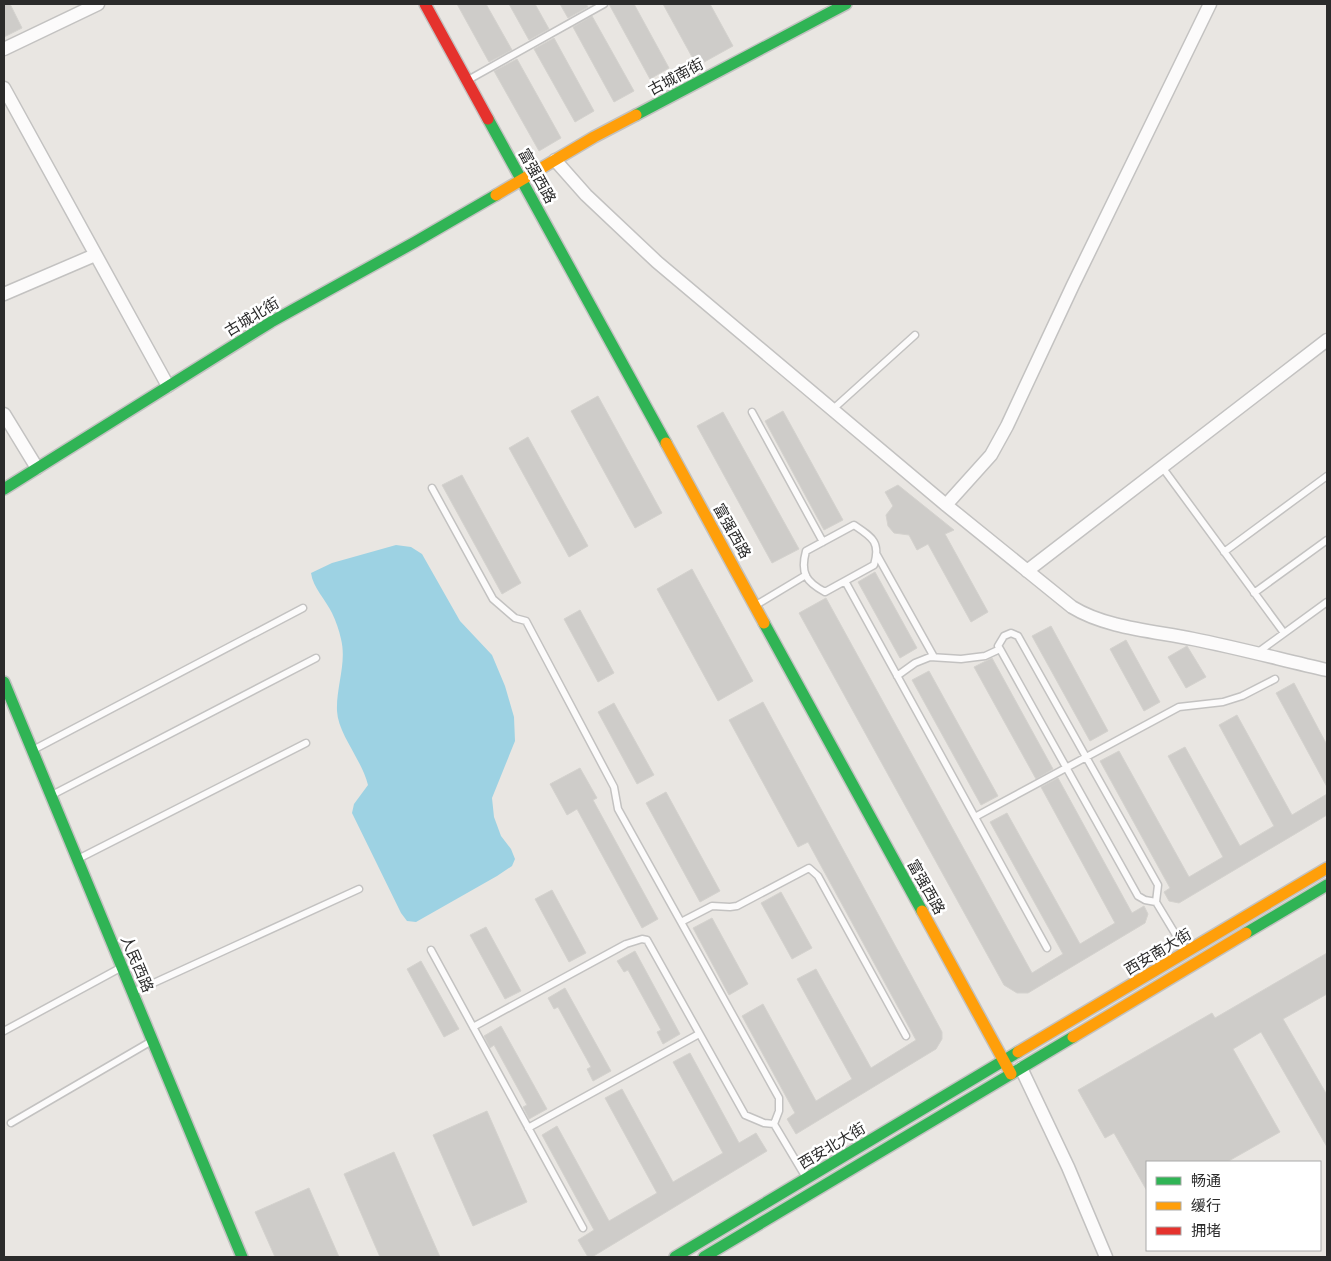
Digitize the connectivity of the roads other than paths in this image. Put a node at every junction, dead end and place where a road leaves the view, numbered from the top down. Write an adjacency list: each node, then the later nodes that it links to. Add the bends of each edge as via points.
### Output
1 (98, 4): 6 (street)
2 (425, 4): 7 (street, 富强西路)
3 (604, 4): 7 (lane)
4 (846, 4): 9 (street, 古城南街)
5 (1210, 4): 24 (street, via 1007,426 991,455)
6 (4, 49)
7 (467, 81): 10 (street, 富强西路)
8 (4, 88): 11 (street)
9 (555, 160): 10 (street, 古城南街); 16 (street, via 586,195 657,262)
10 (522, 179): 15 (street, 古城北街, via 271,322); 34 (street, 富强西路)
11 (95, 255): 12 (street); 15 (street)
12 (4, 294)
13 (914, 335): 16 (lane)
14 (1327, 340): 19 (street)
15 (168, 386): 20 (street, 古城北街)
16 (832, 410): 24 (street)
17 (752, 412): 26 (lane)
18 (4, 414): 20 (street)
19 (1162, 467): 27 (lane); 29 (street)
20 (37, 468): 23 (street, 古城北街)
21 (1327, 476): 27 (lane)
22 (432, 488): 56 (lane, via 493,599 515,618 526,621 614,787 618,809)
23 (4, 489)
24 (946, 505): 29 (street)
25 (1327, 540): 32 (lane)
26 (823, 542): 28 (lane, via 854,524 873,539); 30 (lane, via 806,551 802,566)
27 (1224, 552): 32 (lane)
28 (877, 555): 31 (lane, via 874,565); 39 (lane)
29 (1027, 571): 38 (street, via 1085,616)
30 (806, 575): 31 (lane, via 813,586 826,592); 34 (lane)
31 (845, 581): 42 (lane)
32 (1254, 593): 36 (lane)
33 (1327, 602): 36 (lane)
34 (755, 605): 67 (street, 富强西路)
35 (304, 608): 46 (lane)
36 (1284, 633): 38 (lane)
37 (1000, 649): 39 (lane, via 986,656 961,659); 47 (lane, via 998,646 1004,636 1011,633 1018,636); 48 (lane)
38 (1256, 654): 41 (street)
39 (934, 657): 42 (lane, via 915,663)
40 (316, 658): 49 (lane)
41 (1327, 670)
42 (897, 676): 50 (lane)
43 (1275, 679): 47 (lane, via 1223,702 1179,707)
44 (4, 682): 46 (street, 人民西路)
45 (306, 743): 51 (lane)
46 (32, 750): 49 (street, 人民西路)
47 (1086, 756): 48 (lane); 55 (lane, via 1158,885)
48 (1066, 767): 50 (lane); 55 (lane, via 1138,896)
49 (51, 796): 51 (street, 人民西路)
50 (975, 817): 57 (lane)
51 (77, 860): 60 (street, 人民西路)
52 (1327, 868): 59 (street, 西安南大街)
53 (1327, 885): 68 (street, 西安南大街)
54 (358, 889): 61 (lane)
55 (1156, 902): 59 (lane)
56 (681, 922): 65 (lane, via 712,906 737,906 808,868 818,876); 70 (lane, via 779,1098)
57 (1047, 948)
58 (431, 950): 62 (lane)
59 (1186, 952): 67 (street, 西安南大街)
60 (122, 967): 61 (street, 人民西路); 63 (lane)
61 (132, 993): 66 (street, 人民西路)
62 (473, 1027): 64 (lane, via 626,944 642,939 647,940); 71 (lane)
63 (4, 1030)
64 (699, 1034): 70 (lane, via 745,1115); 71 (lane)
65 (906, 1036)
66 (152, 1041): 69 (lane); 74 (street, 人民西路)
67 (1004, 1061): 68 (street, 富强西路); 72 (street, 西安北大街)
68 (1016, 1071): 76 (street, 西安北大街); 77 (street, via 1068,1167)
69 (11, 1123)
70 (774, 1124): 72 (lane)
71 (528, 1128): 73 (lane)
72 (807, 1179): 75 (street, 西安北大街)
73 (583, 1228)
74 (242, 1257)
75 (675, 1257)
76 (704, 1257)
77 (1106, 1257)

